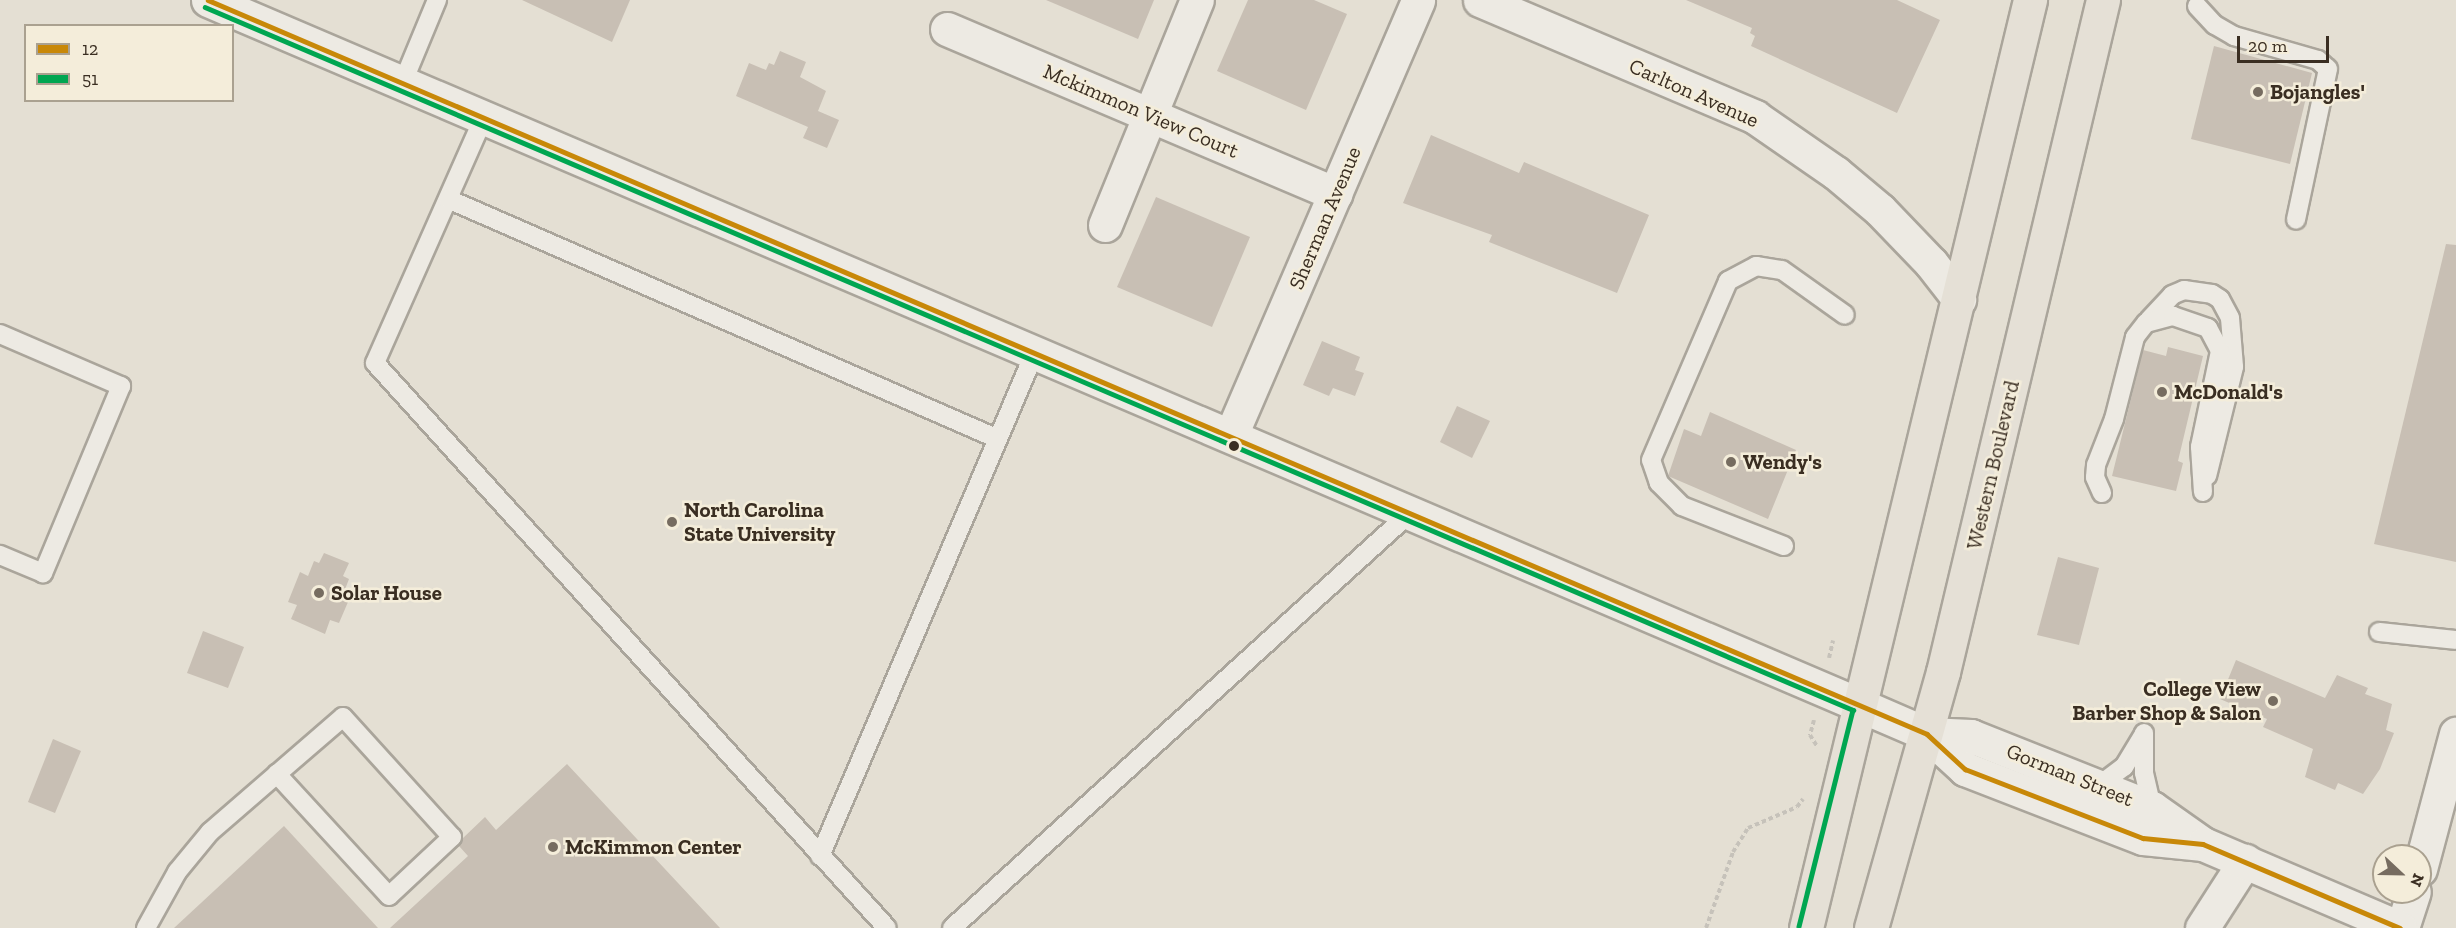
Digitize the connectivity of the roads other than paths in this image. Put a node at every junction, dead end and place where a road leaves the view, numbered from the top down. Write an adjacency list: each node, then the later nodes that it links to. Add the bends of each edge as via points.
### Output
1 (208, 0): 10 (main road, Gorman Street)
2 (436, 0): 10 (lane)
3 (1197, 0): 11 (main road)
4 (1418, 0): 13 (main road, Sherman Avenue)
5 (1480, 0): 17 (main road, Carlton Avenue, via 1755,117 1836,173 1880,210)
6 (2030, 0): 17 (main road)
7 (2103, 0): 31 (main road, Western Boulevard)
8 (2197, 6): 15 (lane, via 2215,25 2234,36 2318,60 2328,69)
9 (947, 29): 11 (main road, Mckimmon View Court)
10 (403, 82): 12 (main road, Gorman Street)
11 (1150, 114): 13 (main road, Mckimmon View Court); 16 (main road)
12 (484, 117): 14 (lane); 21 (main road, Gorman Street)
13 (1335, 194): 22 (main road, Sherman Avenue)
14 (448, 199): 23 (lane); 38 (lane, via 375,363)
15 (2296, 220)
16 (1105, 225)
17 (1959, 299): 30 (main road)
18 (1845, 315): 26 (lane, via 1782,270 1756,266 1728,281 1651,460 1659,483 1682,506)
19 (2146, 323): 19 (lane, via 2172,294 2184,290 2212,294 2220,299 2230,318 2234,367 2203,492 2200,447 2220,366 2215,335 2199,323 2172,316); 24 (lane, via 2135,337 2114,419 2096,465 2095,477)
20 (0, 334): 27 (lane, via 122,386 43,573)
21 (1035, 352): 22 (main road, Gorman Street); 23 (lane)
22 (1231, 435): 25 (main road, Gorman Street)
23 (998, 439): 38 (lane)
24 (2102, 493)
25 (1411, 512): 30 (main road, Gorman Street); 43 (lane)
26 (1784, 546)
27 (0, 555)
28 (2379, 632): 29 (lane)
29 (2456, 640)
30 (1862, 706): 31 (main road, Gorman Street); 44 (main road)
31 (1927, 734): 34 (main road, Gorman Street, via 1971,736); 36 (main road, Gorman Street, via 1965,769 2143,838); 45 (main road, Western Boulevard)
32 (2456, 734): 37 (main road)
33 (277, 774): 33 (lane, via 344,717 452,837 389,896); 41 (lane, via 210,831 177,872)
34 (2097, 787): 35 (main road, Gorman Street); 35 (lane, via 2124,767 2144,733 2144,773)
35 (2152, 808): 36 (main road, Gorman Street)
36 (2203, 844): 39 (main road, Gorman Street)
37 (2427, 844)
38 (820, 856): 42 (lane)
39 (2246, 861): 46 (main road); 47 (main road, Gorman Street)
40 (2410, 904): 47 (main road)
41 (146, 928)
42 (886, 928)
43 (952, 928)
44 (1806, 928)
45 (1871, 928)
46 (2202, 928)
47 (2401, 928)

